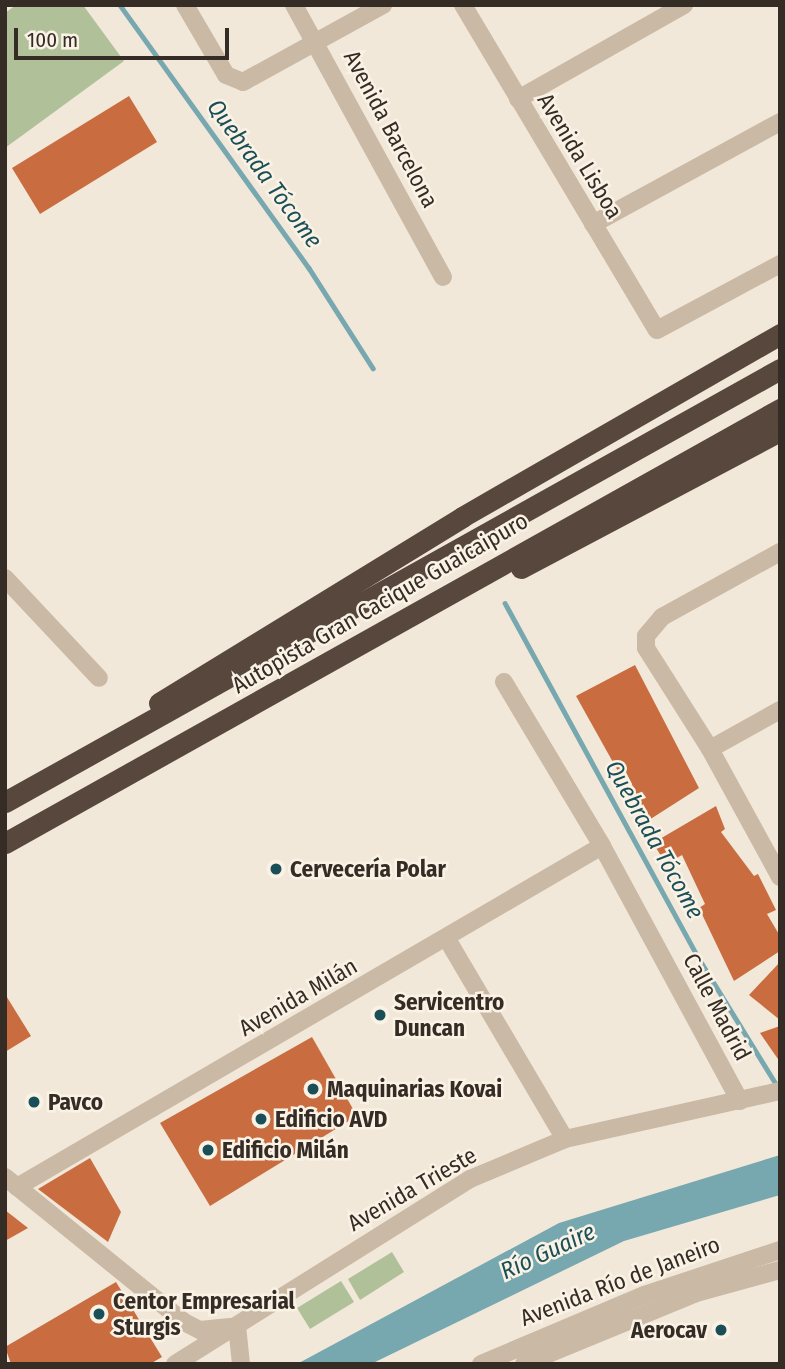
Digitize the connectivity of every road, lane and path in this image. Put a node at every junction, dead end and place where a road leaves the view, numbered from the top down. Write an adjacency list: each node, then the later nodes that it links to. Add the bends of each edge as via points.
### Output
1 (185, 5): 6 (street, via 226,75 237,82)
2 (294, 5): 6 (street, Avenida Barcelona)
3 (383, 5): 6 (street)
4 (463, 5): 7 (street, Avenida Lisboa)
5 (684, 5): 7 (street)
6 (317, 44): 11 (street, Avenida Barcelona)
7 (518, 99): 9 (street, Avenida Lisboa)
8 (780, 122): 9 (street)
9 (593, 224): 10 (street, Avenida Lisboa, via 657,330)
10 (780, 264)
11 (443, 277)
12 (780, 332): 23 (highway, via 183,685)
13 (780, 369): 23 (highway, Autopista Gran Cacique Guaicaipuro)
14 (780, 409): 17 (highway, Autopista Gran Cacique Guaicaipuro)
15 (780, 431): 17 (highway, via 513,572)
16 (780, 552): 22 (street, via 662,617 646,636 646,648)
17 (478, 576): 25 (highway, Autopista Gran Cacique Guaicaipuro)
18 (5, 578): 19 (street)
19 (99, 678)
20 (504, 682): 26 (street, Calle Madrid)
21 (780, 710): 22 (street)
22 (710, 750): 27 (street)
23 (84, 759): 24 (highway, Autopista Gran Cacique Guaicaipuro)
24 (5, 802)
25 (5, 843)
26 (602, 846): 28 (street, Avenida Milán); 30 (street, Calle Madrid)
27 (778, 871)
28 (447, 939): 31 (street); 32 (street, Avenida Milán)
29 (780, 1091): 30 (street, Avenida Trieste)
30 (740, 1101): 31 (street, Avenida Trieste)
31 (565, 1139): 35 (street, Avenida Trieste, via 470,1179)
32 (11, 1182): 35 (street, via 184,1322 200,1329)
33 (780, 1250): 38 (street, Avenida Río de Janeiro, via 633,1299)
34 (780, 1270): 39 (street, Avenida Río de Janeiro, via 685,1297)
35 (237, 1326): 36 (street, Avenida Trieste); 37 (street)
36 (175, 1364)
37 (241, 1364)
38 (481, 1364)
39 (524, 1364)

